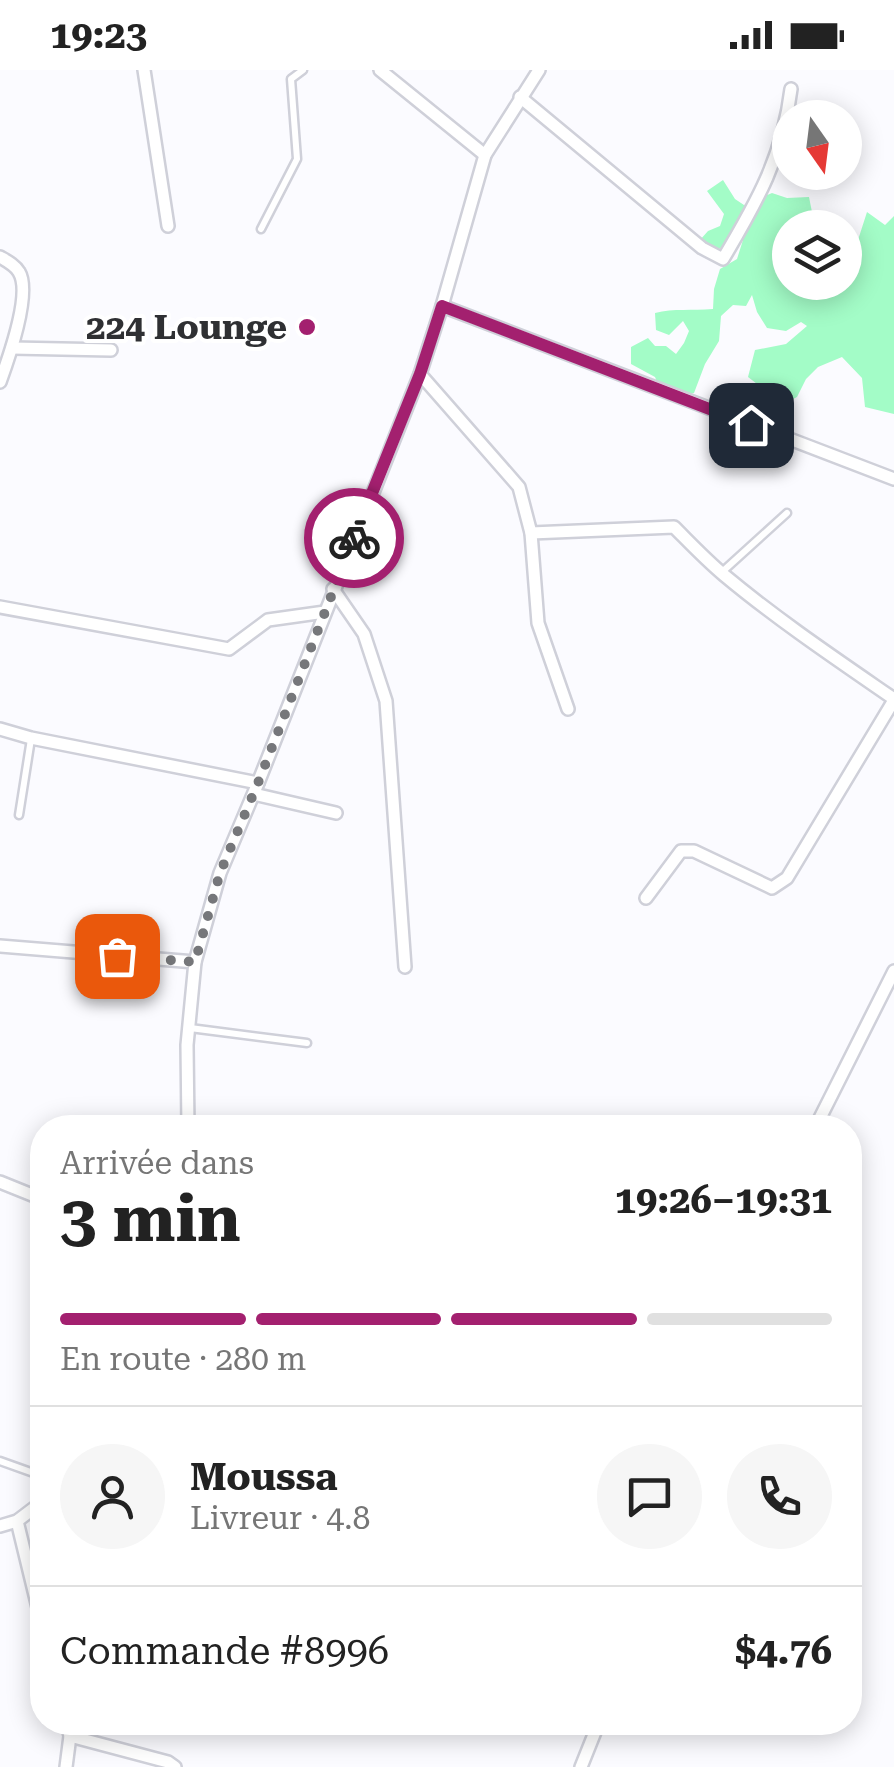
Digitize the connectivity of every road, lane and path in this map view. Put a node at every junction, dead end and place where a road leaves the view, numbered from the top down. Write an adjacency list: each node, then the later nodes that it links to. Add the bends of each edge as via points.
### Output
1 (144, 70): 8 (street)
2 (303, 70): 9 (lane, via 291,79 297,159)
3 (380, 70): 7 (street)
4 (538, 70): 6 (street)
5 (791, 89): 6 (street, via 772,169 722,258)
6 (520, 97): 7 (street)
7 (484, 155): 11 (street)
8 (168, 226)
9 (261, 229)
10 (0, 257): 12 (street, via 21,274 23,286)
11 (442, 306): 14 (street); 16 (street)
12 (12, 348): 13 (street); 15 (street)
13 (111, 350)
14 (420, 374): 18 (street, via 519,487); 20 (street)
15 (0, 382)
16 (894, 479)
17 (786, 513): 19 (lane)
18 (530, 532): 19 (street, via 674,526); 24 (street, via 538,624)
19 (721, 573): 23 (street)
20 (333, 589): 22 (street); 33 (street, via 364,634 386,701)
21 (0, 607): 22 (street, via 229,649 268,620)
22 (325, 612): 27 (street)
23 (894, 699): 30 (street, via 787,878 772,888 694,850 681,850)
24 (568, 709)
25 (0, 728): 26 (street)
26 (31, 738): 27 (street); 29 (lane)
27 (256, 789): 28 (street); 32 (street, via 220,873)
28 (336, 813)
29 (19, 815)
30 (646, 898)
31 (0, 946): 32 (street)
32 (195, 962): 35 (street)
33 (405, 967)
34 (894, 971): 38 (street)
35 (189, 1028): 36 (lane); 37 (street)
36 (307, 1043)
37 (188, 1115)
38 (822, 1115)
39 (0, 1182): 40 (street)
40 (30, 1194)
41 (0, 1461): 42 (lane)
42 (30, 1472)
43 (30, 1511): 44 (street)
44 (17, 1520): 45 (street); 46 (street)
45 (0, 1526)
46 (30, 1574)
47 (594, 1735): 51 (street)
48 (70, 1736): 49 (street); 50 (street)
49 (66, 1767)
50 (175, 1767)
51 (581, 1767)

